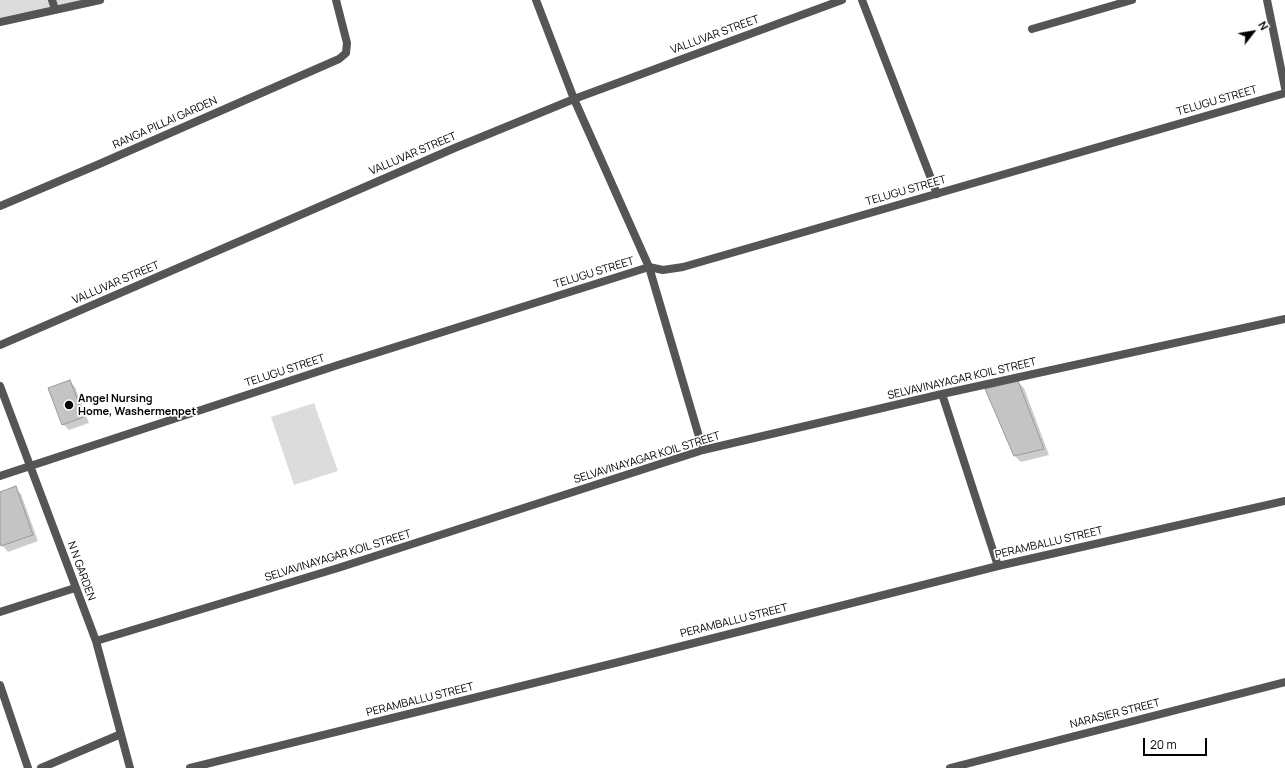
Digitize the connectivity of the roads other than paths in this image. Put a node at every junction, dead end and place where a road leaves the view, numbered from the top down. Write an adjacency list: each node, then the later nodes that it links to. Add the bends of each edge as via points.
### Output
1 (52, 0): 9 (street)
2 (100, 0): 9 (street)
3 (336, 0): 16 (street, RANGA PILLAI GARDEN, via 347,42 346,53 339,59)
4 (536, 0): 14 (street)
5 (842, 0): 14 (street, VALLUVAR STREET)
6 (862, 0): 15 (street)
7 (1132, 0): 11 (street)
8 (1267, 0): 12 (street)
9 (55, 9): 10 (street)
10 (0, 22)
11 (1032, 29)
12 (1285, 88)
13 (1285, 93): 15 (street, TELUGU STREET)
14 (574, 99): 17 (street); 19 (street, VALLUVAR STREET)
15 (937, 194): 17 (street, TELUGU STREET, via 683,267 662,270)
16 (0, 206)
17 (649, 267): 22 (street); 23 (street, TELUGU STREET, via 338,365)
18 (1285, 319): 21 (street, SELVAVINAYAGAR KOIL STREET)
19 (0, 345)
20 (0, 386): 23 (street, N N GARDEN)
21 (942, 394): 22 (street, SELVAVINAYAGAR KOIL STREET); 26 (street)
22 (703, 450): 29 (street, SELVAVINAYAGAR KOIL STREET, via 338,568)
23 (31, 466): 24 (street, TELUGU STREET); 27 (street, N N GARDEN)
24 (0, 476)
25 (1285, 501): 26 (street, PERAMBALLU STREET)
26 (998, 566): 36 (street, PERAMBALLU STREET)
27 (76, 588): 28 (street); 29 (street, N N GARDEN)
28 (0, 612)
29 (96, 640): 32 (street, N N GARDEN)
30 (1285, 682): 37 (street, NARASIER STREET)
31 (0, 685): 33 (street)
32 (121, 734): 34 (street); 35 (street, N N GARDEN)
33 (28, 768)
34 (41, 768)
35 (130, 768)
36 (190, 768)
37 (950, 768)

